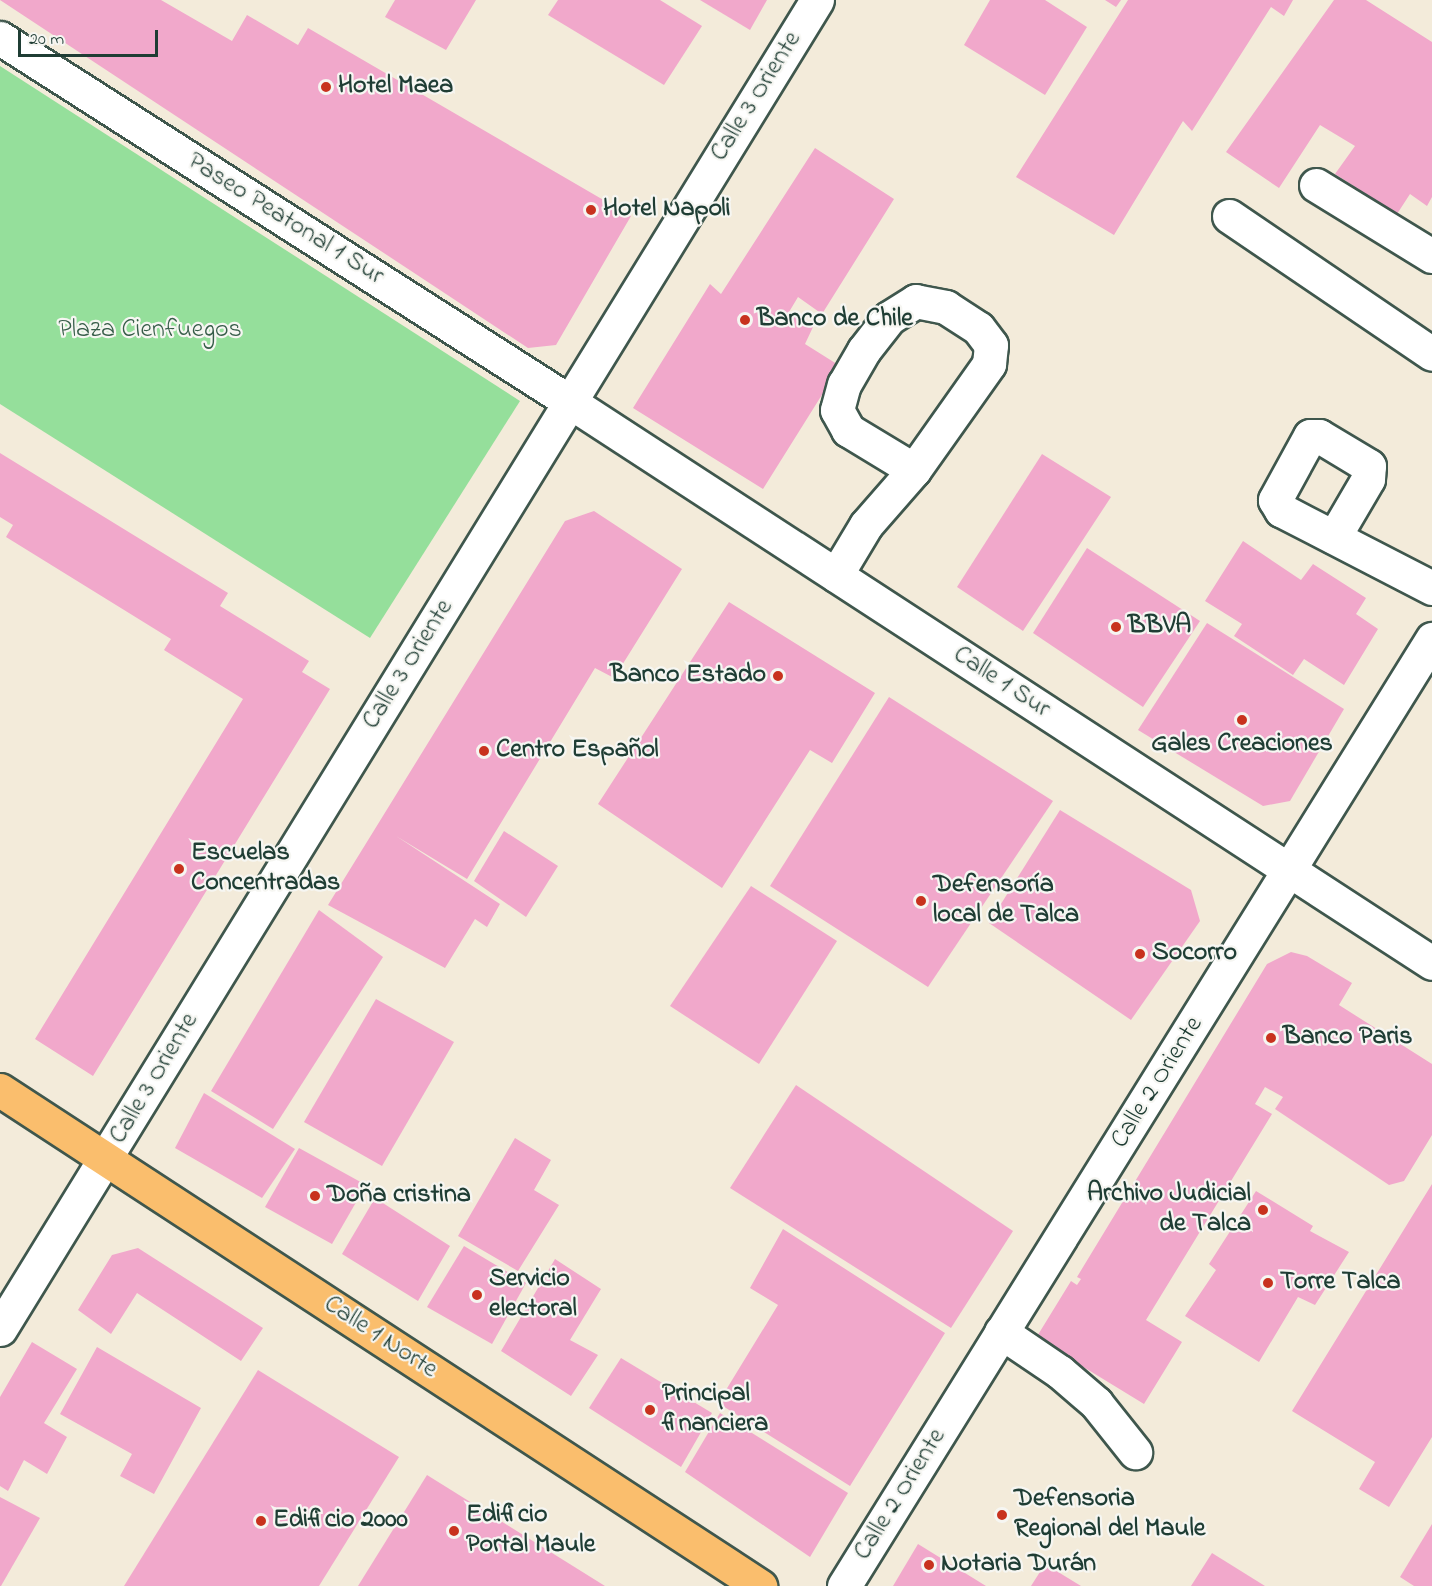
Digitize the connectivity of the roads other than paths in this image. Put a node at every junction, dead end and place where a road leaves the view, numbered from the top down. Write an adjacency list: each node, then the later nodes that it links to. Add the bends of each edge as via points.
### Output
1 (817, 0): 7 (street, Calle 3 Oriente)
2 (0, 38): 7 (street, Paseo Peatonal 1 Sur)
3 (1316, 185): 5 (street)
4 (1229, 216): 6 (street)
5 (1432, 256)
6 (1432, 354)
7 (570, 402): 10 (street, Calle 1 Sur); 16 (street, Calle 3 Oriente)
8 (915, 470): 8 (street, via 989,364 991,345 978,328 946,307 916,301 889,318 864,350 844,384 837,410 848,430); 10 (street, via 866,525)
9 (1334, 537): 11 (street)
10 (836, 575): 13 (street, Calle 1 Sur)
11 (1432, 588)
12 (1432, 639): 13 (street, Calle 2 Oriente)
13 (1290, 870): 14 (street, Calle 1 Sur); 18 (street, Calle 2 Oriente)
14 (1432, 963)
15 (0, 1090): 16 (main road, Calle 1 Norte)
16 (106, 1159): 17 (street, Calle 3 Oriente); 20 (main road, Calle 1 Norte)
17 (0, 1329)
18 (1001, 1332): 19 (street, via 1060,1372 1096,1403); 21 (street, Calle 2 Oriente)
19 (1135, 1452)
20 (760, 1586)
21 (844, 1586)

